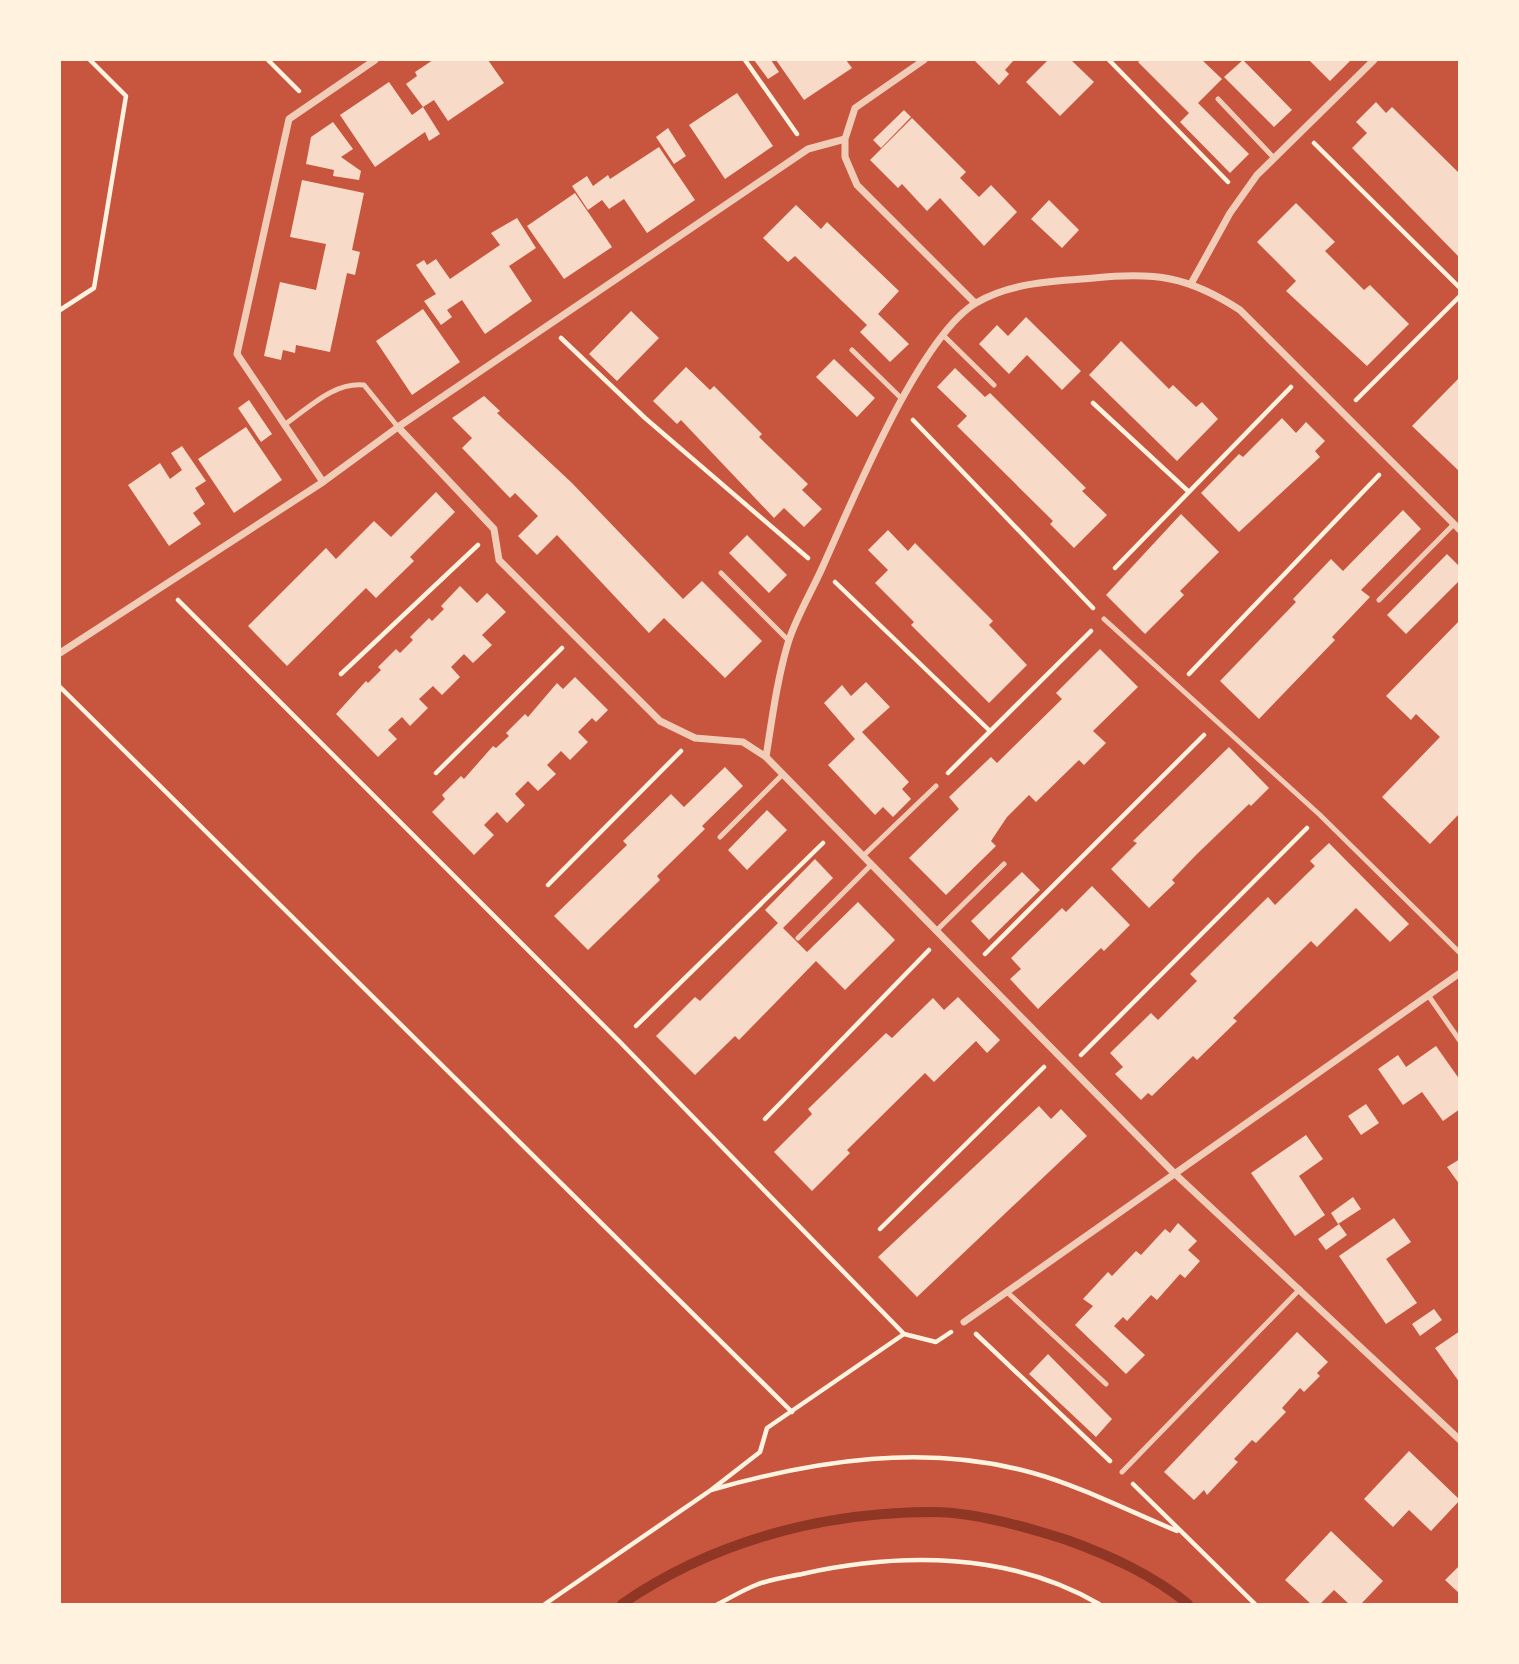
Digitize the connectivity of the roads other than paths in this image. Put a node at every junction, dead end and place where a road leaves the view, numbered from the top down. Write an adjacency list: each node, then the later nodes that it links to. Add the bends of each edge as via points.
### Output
1 (375, 60): 13 (street, via 289,119 237,354)
2 (924, 60): 5 (street, via 855,108)
3 (1374, 60): 6 (street)
4 (1218, 100): 6 (lane)
5 (845, 139): 8 (street, via 845,157 857,185); 14 (street, via 808,149)
6 (1274, 158): 7 (street, via 1242,196)
7 (1192, 282): 8 (street, via 1132,274 1053,281 1017,287); 16 (street, via 1240,310)
8 (975, 303): 9 (street)
9 (943, 335): 11 (lane); 12 (street, via 922,362)
10 (852, 350): 12 (lane)
11 (994, 385)
12 (902, 403): 20 (street)
13 (284, 425): 14 (lane, via 349,383 364,385); 15 (street)
14 (398, 427): 15 (street); 22 (street, via 494,530 499,560 660,721 695,738 743,742)
15 (323, 482): 21 (street)
16 (1457, 527): 18 (lane)
17 (721, 573): 20 (lane)
18 (1379, 600)
19 (1104, 619): 31 (lane, via 1320,815)
20 (789, 641): 22 (street)
21 (60, 653)
22 (765, 757): 23 (street)
23 (782, 775): 25 (lane); 26 (street)
24 (936, 786): 26 (lane)
25 (720, 837)
26 (863, 856): 28 (street)
27 (1004, 864): 29 (lane)
28 (871, 865): 29 (street); 30 (lane)
29 (939, 934): 35 (street)
30 (798, 938)
31 (1460, 953)
32 (1460, 973): 33 (street)
33 (1428, 995): 34 (lane); 35 (street)
34 (1460, 1041)
35 (1174, 1173): 36 (street); 37 (street)
36 (1301, 1288): 40 (street); 41 (lane)
37 (1007, 1292): 38 (street); 39 (lane)
38 (964, 1322)
39 (1106, 1384)
40 (1460, 1440)
41 (1122, 1472)

